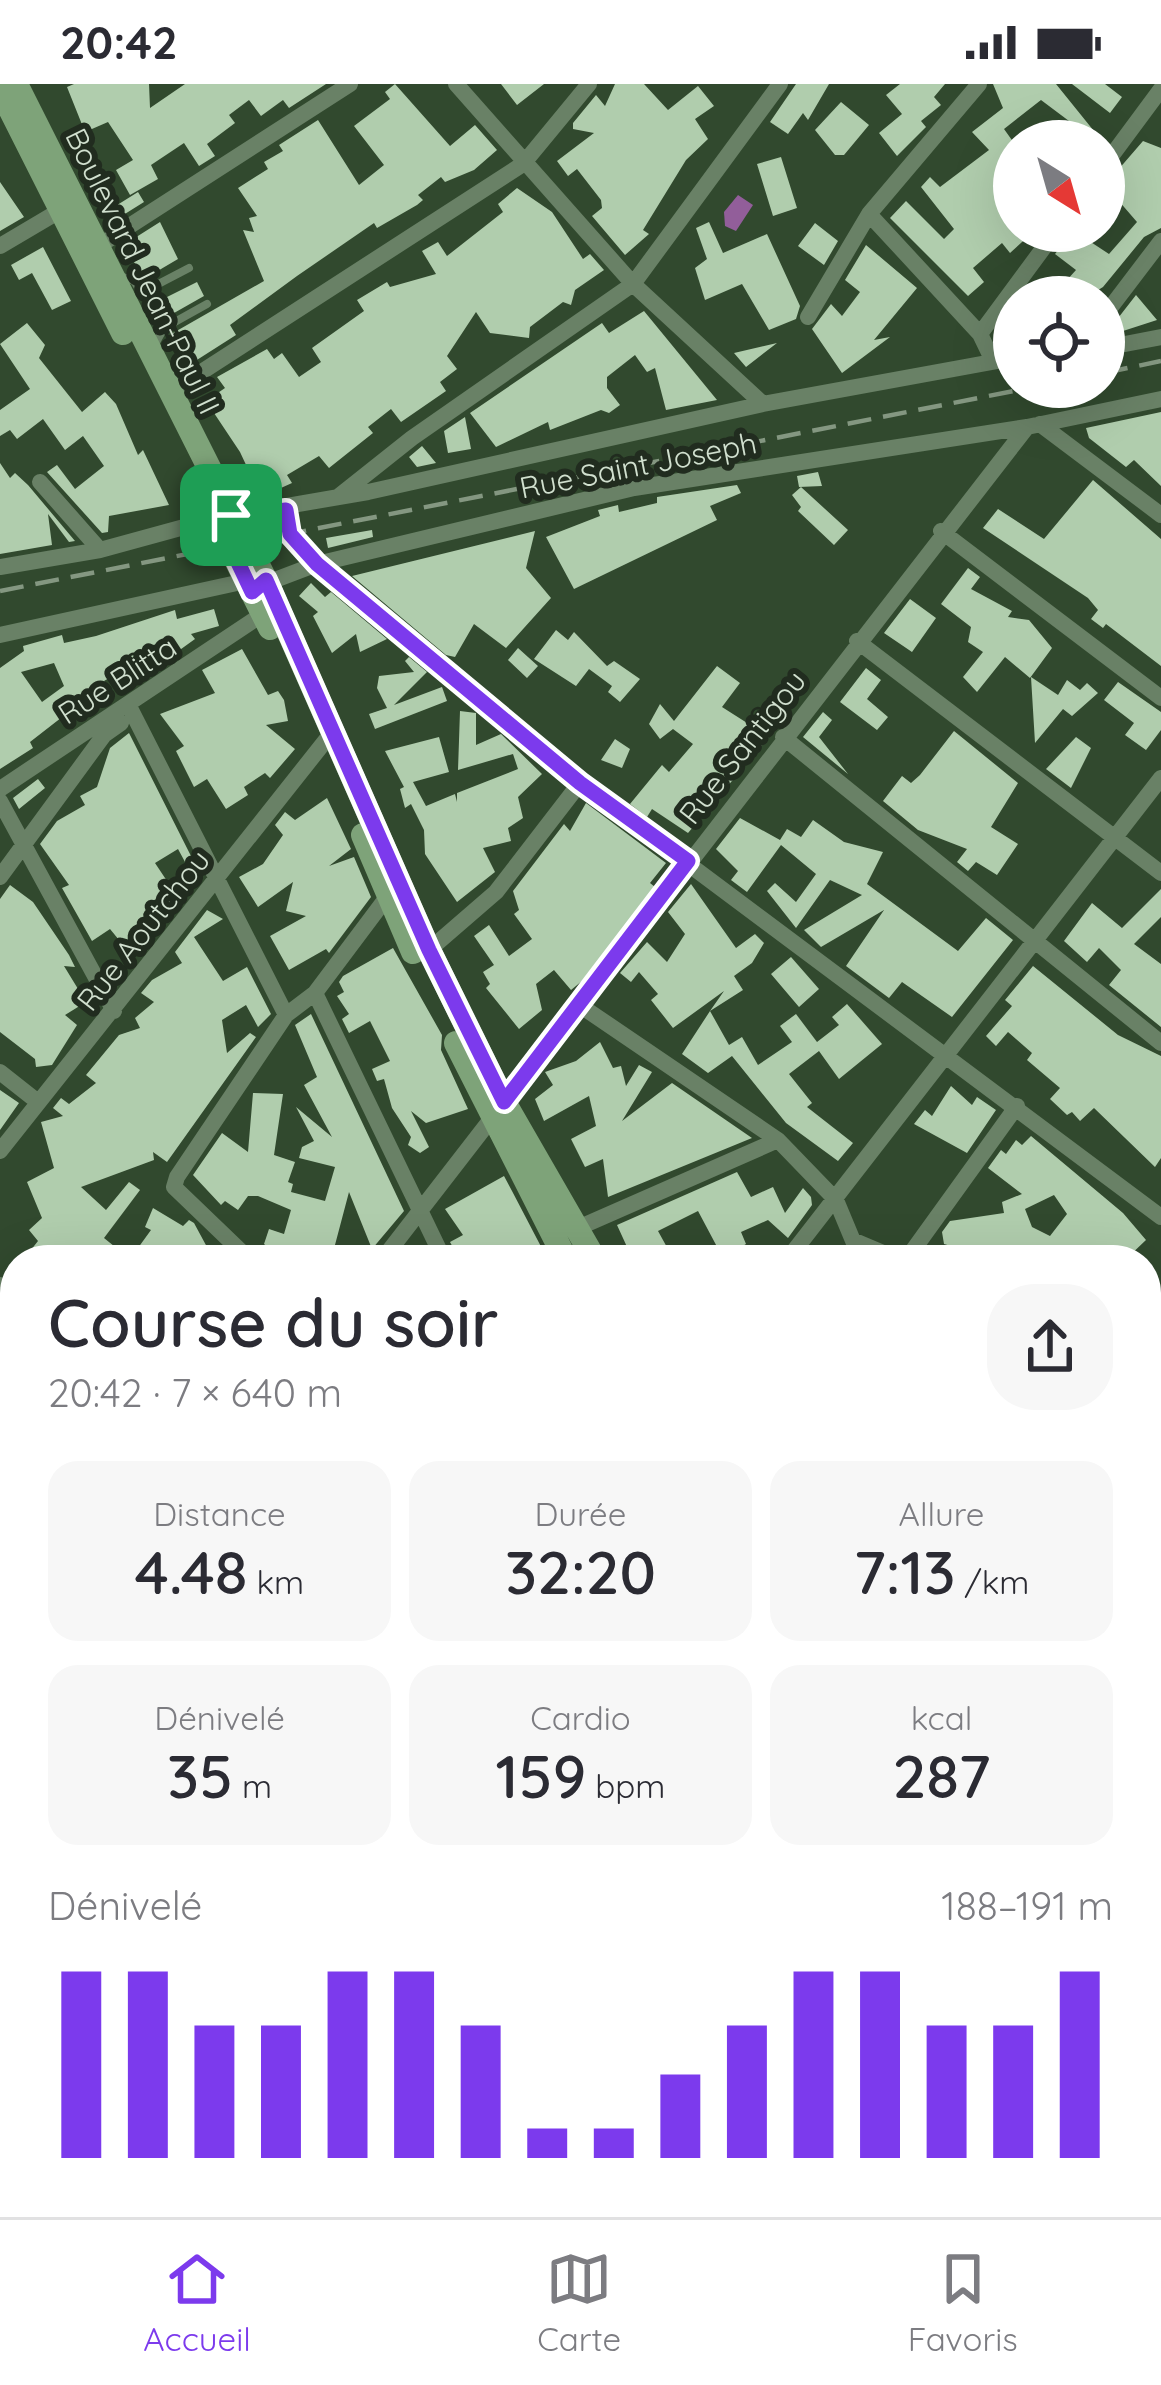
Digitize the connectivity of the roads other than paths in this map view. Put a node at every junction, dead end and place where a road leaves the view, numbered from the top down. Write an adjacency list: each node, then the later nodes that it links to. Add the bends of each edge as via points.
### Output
1 (350, 84): 13 (street)
2 (456, 84): 9 (street)
3 (589, 84): 9 (street)
4 (780, 84): 19 (street)
5 (980, 84): 11 (street)
6 (1161, 89): 8 (street)
7 (12, 97): 10 (main road, Boulevard Jean-Paul II); 13 (main road, Boulevard Jean-Paul II)
8 (1125, 138)
9 (524, 164): 19 (street); 31 (street)
10 (61, 210): 14 (street); 39 (main road, Boulevard Jean-Paul II)
11 (869, 214): 24 (street); 26 (street)
12 (1161, 241): 20 (street)
13 (100, 245): 17 (main road, Boulevard Jean-Paul II)
14 (0, 247)
15 (1041, 252): 26 (street)
16 (189, 268): 18 (lane)
17 (113, 274): 22 (lane); 29 (main road, Boulevard Jean-Paul II)
18 (175, 277): 21 (lane); 22 (lane)
19 (633, 284): 33 (street); 36 (street)
20 (1125, 288)
21 (180, 290)
22 (143, 292): 25 (lane)
23 (207, 304): 25 (lane)
24 (808, 316)
25 (164, 328): 29 (lane)
26 (980, 334): 30 (street)
27 (1161, 337): 28 (street)
28 (1125, 344)
29 (152, 356): 31 (main road, Boulevard Jean-Paul II)
30 (993, 361): 33 (street)
31 (169, 393): 39 (main road, Boulevard Jean-Paul II)
32 (1161, 399): 34 (street, Rue Saint Joseph)
33 (763, 404): 36 (street)
34 (1034, 425): 38 (street); 40 (street, Rue Santigou); 42 (street, Rue Saint Joseph, via 634,488)
35 (40, 482): 41 (street)
36 (336, 498): 37 (street)
37 (286, 510): 39 (street); 42 (street, via 290,534)
38 (1161, 515)
39 (224, 517): 41 (street); 44 (main road, Boulevard Jean-Paul II)
40 (941, 530): 46 (street, Rue Santigou); 47 (street)
41 (100, 550): 43 (street)
42 (317, 564): 44 (street, Rue Saint Joseph); 52 (street)
43 (0, 567)
44 (257, 592): 45 (street); 48 (street, Rue Blitta); 50 (main road, Boulevard Jean-Paul II); 63 (main road, Boulevard Jean-Paul II)
45 (0, 635)
46 (857, 641): 49 (street, Rue Santigou); 55 (street)
47 (1161, 698)
48 (133, 709): 53 (street, Rue Blitta); 56 (street, via 104,735); 60 (street)
49 (783, 737): 57 (street, Rue Santigou); 62 (street)
50 (326, 740): 60 (street, Rue Aoutchou); 61 (main road, Boulevard Jean-Paul II)
51 (1161, 778): 55 (street)
52 (580, 783): 57 (street); 63 (street, via 496,892)
53 (0, 789)
54 (0, 800): 56 (street)
55 (1115, 837): 58 (street); 62 (street)
56 (24, 846): 59 (street); 66 (street)
57 (688, 861): 65 (street, Rue Santigou); 69 (street)
58 (1161, 873)
59 (0, 877)
60 (218, 878): 66 (street, Rue Aoutchou); 67 (street)
61 (387, 897): 64 (street); 73 (main road, Boulevard Jean-Paul II)
62 (1036, 944): 68 (street); 69 (street)
63 (429, 950): 73 (main road, Boulevard Jean-Paul II)
64 (315, 993): 67 (street); 77 (street)
65 (578, 1004): 73 (street, Rue Santigou); 74 (street)
66 (114, 1011): 71 (street, Rue Aoutchou)
67 (286, 1016): 81 (street, via 174,1187)
68 (1161, 1043)
69 (950, 1055): 72 (street); 76 (street)
70 (0, 1072): 71 (street)
71 (38, 1102): 75 (street, Rue Aoutchou)
72 (1017, 1106): 78 (street); 89 (street)
73 (497, 1108): 77 (street, Rue Santigou); 79 (main road, Boulevard Jean-Paul II); 84 (main road, Boulevard Jean-Paul II)
74 (778, 1140): 76 (street); 79 (street)
75 (0, 1151)
76 (836, 1200): 80 (street); 86 (street)
77 (421, 1207): 82 (street, Rue Santigou); 83 (street)
78 (1161, 1217)
79 (580, 1227): 85 (main road, Boulevard Jean-Paul II)
80 (855, 1241): 87 (street); 88 (street)
81 (234, 1245)
82 (393, 1245)
83 (437, 1245)
84 (559, 1245)
85 (588, 1245)
86 (799, 1245)
87 (856, 1245)
88 (865, 1245)
89 (914, 1245)

